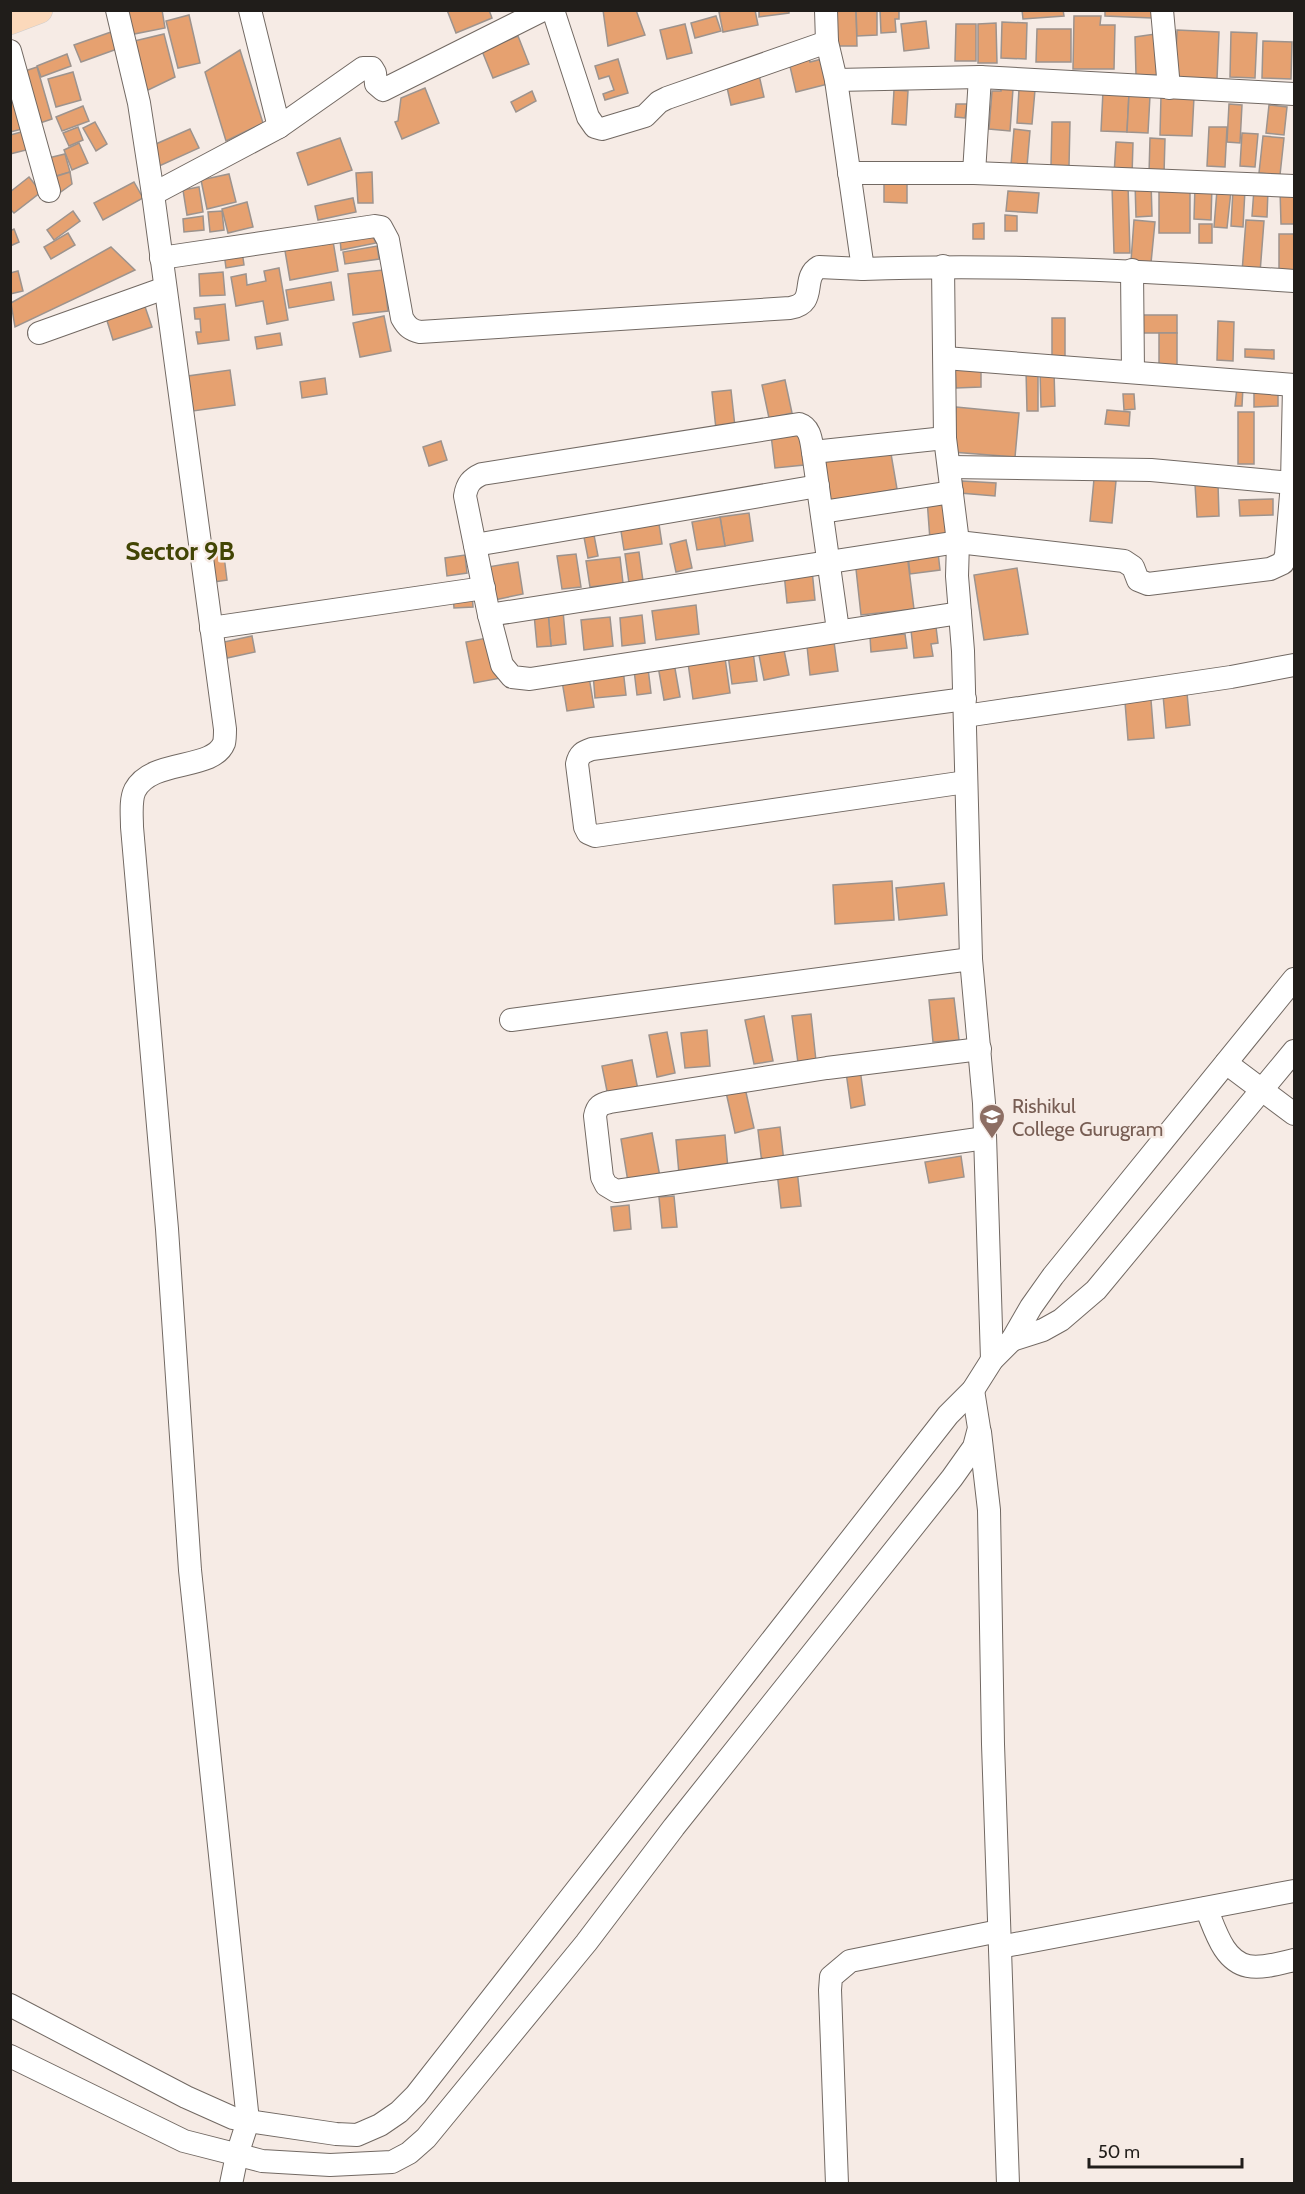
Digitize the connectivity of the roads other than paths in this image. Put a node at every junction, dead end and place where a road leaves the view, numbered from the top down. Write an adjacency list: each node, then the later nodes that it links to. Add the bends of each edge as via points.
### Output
1 (39, 10): 8 (main road)
2 (117, 10): 20 (street, via 139,103)
3 (250, 10): 15 (street)
4 (543, 10): 15 (street, via 383,90 376,84 372,68 363,68)
5 (553, 10): 9 (street, via 588,117 595,127 602,129 645,116 667,98)
6 (826, 10): 9 (street)
7 (1162, 10): 13 (street)
8 (11, 22)
9 (827, 42): 12 (street)
10 (10, 51): 19 (street)
11 (980, 77): 12 (street); 13 (street); 17 (street)
12 (836, 80): 16 (street)
13 (1169, 88): 14 (street)
14 (1294, 94)
15 (279, 127): 20 (street)
16 (849, 173): 17 (street); 23 (street)
17 (974, 173): 18 (street)
18 (1294, 186)
19 (49, 191)
20 (153, 194): 21 (street)
21 (161, 258): 23 (street, via 375,225 381,227 388,240 402,318 412,331 420,332 790,308 804,301 811,275 819,267); 26 (street)
22 (943, 266): 23 (street); 24 (street); 28 (street)
23 (862, 269)
24 (1132, 270): 25 (street); 29 (street)
25 (1294, 280)
26 (165, 288): 27 (street); 44 (street)
27 (39, 333)
28 (945, 358): 29 (street); 31 (street)
29 (1133, 372): 30 (street)
30 (1294, 386): 34 (street)
31 (945, 438): 32 (street); 33 (street)
32 (813, 452): 35 (street); 39 (street, via 807,428 799,424 482,474 472,479 465,496)
33 (950, 467): 34 (street, via 1151,471); 36 (street)
34 (1292, 483): 38 (street, via 1286,555 1283,563 1270,569 1148,584 1138,580 1133,567 1124,561)
35 (818, 486): 37 (street); 39 (street)
36 (952, 492): 37 (street); 38 (street)
37 (822, 512): 40 (street)
38 (958, 542): 40 (street); 42 (street)
39 (475, 545): 41 (street)
40 (829, 561): 43 (street); 45 (street)
41 (484, 588): 43 (street); 44 (street)
42 (960, 613): 45 (street); 47 (street)
43 (489, 615): 45 (street, via 502,665 512,677 522,679)
44 (211, 628): 68 (street, via 224,744 215,754 161,770 145,779 135,790 132,827 190,1570)
45 (838, 630)
46 (1294, 665): 47 (street, via 1232,677)
47 (965, 707): 48 (street); 48 (street, via 592,749 578,756 577,764 585,827 594,836)
48 (966, 782): 49 (street)
49 (971, 959): 51 (street); 52 (street)
50 (1294, 979): 54 (street)
51 (511, 1020)
52 (980, 1049): 57 (street); 57 (street, via 610,1102 596,1108 595,1116 602,1178 616,1191)
53 (1294, 1051): 55 (street)
54 (1226, 1063): 55 (street); 58 (street, via 1053,1276)
55 (1263, 1090): 56 (street); 58 (street, via 1096,1290 1061,1320)
56 (1294, 1113)
57 (985, 1138): 59 (street)
58 (1012, 1340): 59 (street)
59 (993, 1360): 60 (street)
60 (973, 1390): 61 (street); 68 (street, via 948,1415 405,2106 380,2125 357,2135)
61 (979, 1428): 64 (street, via 989,1510); 69 (street, via 974,1447 952,1478 674,1827 586,1944 426,2138 392,2162 371,2164 262,2162)
62 (1294, 1891): 63 (street)
63 (1206, 1908): 64 (street); 65 (street, via 1225,1950 1235,1960 1255,1966)
64 (1000, 1939): 71 (street, via 850,1961 831,1977); 72 (street)
65 (1294, 1960)
66 (10, 2005): 68 (street, via 186,2097)
67 (10, 2056): 69 (street, via 184,2141)
68 (248, 2121): 69 (street)
69 (237, 2155): 70 (street)
70 (231, 2184)
71 (837, 2184)
72 (1008, 2184)

